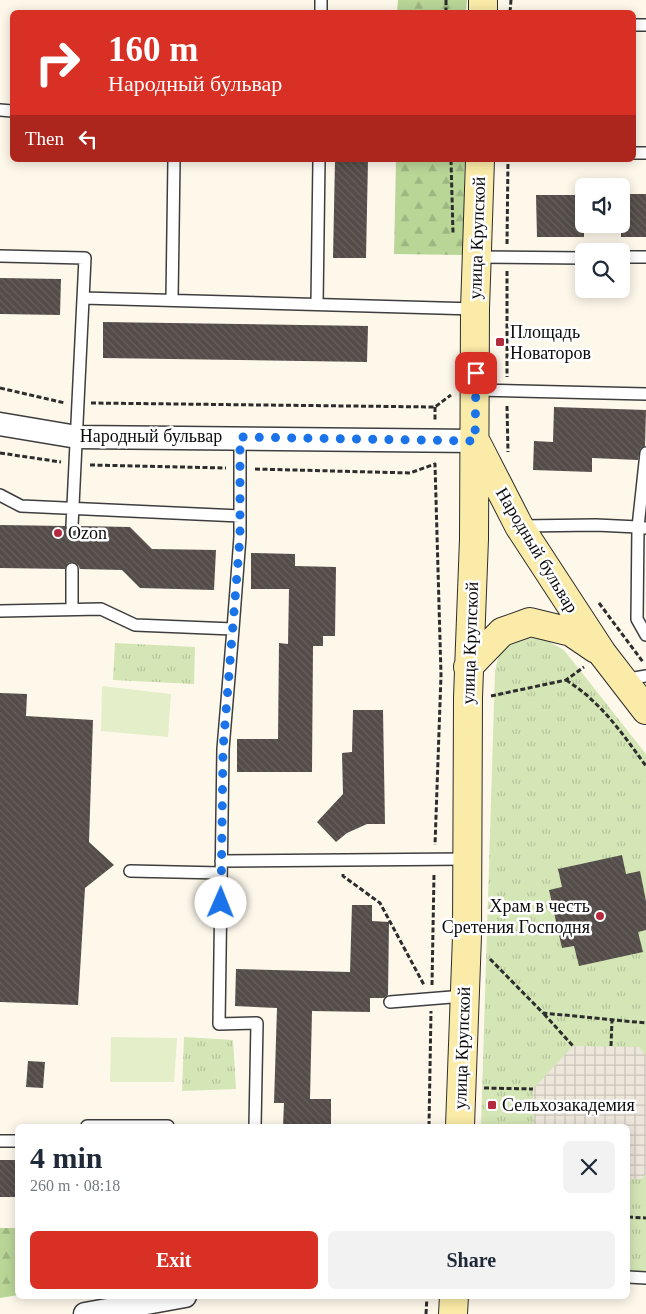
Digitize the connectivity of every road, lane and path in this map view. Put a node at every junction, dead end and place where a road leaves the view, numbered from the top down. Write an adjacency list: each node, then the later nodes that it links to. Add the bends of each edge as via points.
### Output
1 (174, 162): 12 (lane)
2 (319, 162): 13 (lane)
3 (480, 162): 8 (street, улица Крупской)
4 (508, 162): 10 (path)
5 (0, 256): 11 (lane, via 85,258)
6 (630, 257): 7 (lane)
7 (646, 257)
8 (476, 258): 10 (lane); 14 (street, улица Крупской)
9 (575, 258): 10 (lane)
10 (507, 259): 17 (path)
11 (83, 298): 12 (lane); 19 (lane)
12 (172, 300): 13 (lane)
13 (317, 304): 14 (lane)
14 (475, 309): 16 (street, улица Крупской)
15 (0, 388): 19 (path, via 63,403)
16 (476, 390): 17 (lane); 24 (street, улица Крупской)
17 (507, 391): 18 (lane); 27 (path)
18 (646, 394)
19 (78, 403): 20 (path); 22 (lane)
20 (435, 407)
21 (0, 424): 22 (street, Народный бульвар)
22 (77, 437): 23 (street, Народный бульвар); 28 (lane)
23 (240, 437): 24 (street, Народный бульвар); 29 (lane)
24 (475, 441): 34 (street, Народный бульвар); 36 (street, улица Крупской)
25 (0, 453): 28 (path)
26 (646, 453): 35 (lane)
27 (508, 457)
28 (76, 465): 29 (path); 31 (lane)
29 (240, 468): 32 (lane); 50 (path, via 410,473 435,464)
30 (0, 495): 31 (lane, via 21,506)
31 (74, 509): 32 (lane); 33 (lane)
32 (240, 516): 42 (lane)
33 (72, 526)
34 (519, 526): 35 (lane); 36 (street, via 510,517 486,518 480,523); 45 (street, Народный бульвар)
35 (642, 528): 41 (lane)
36 (474, 539): 47 (street, улица Крупской)
37 (72, 569): 39 (lane)
38 (594, 597): 44 (path)
39 (72, 609): 40 (lane); 42 (lane, via 101,609 135,625)
40 (0, 611)
41 (642, 619): 43 (lane)
42 (233, 629): 57 (lane, via 223,749)
43 (646, 635)
44 (624, 636): 45 (path); 46 (path)
45 (602, 653): 47 (street, Народный бульвар, via 570,632 530,622 502,632); 48 (street, Народный бульвар); 49 (path)
46 (646, 665)
47 (468, 667): 51 (street, улица Крупской)
48 (634, 678): 52 (street, Народный бульвар)
49 (566, 680): 51 (path, via 484,697); 53 (path, via 585,692 608,715)
50 (440, 697): 51 (path); 54 (path)
51 (468, 697): 55 (street, улица Крупской)
52 (646, 710)
53 (646, 766)
54 (435, 859): 55 (lane); 56 (lane); 62 (path)
55 (467, 859): 60 (street, улица Крупской)
56 (343, 860): 57 (lane); 62 (path, via 343,876 380,903)
57 (221, 861): 59 (lane)
58 (130, 871): 59 (lane)
59 (221, 873): 71 (lane, via 219,1024 257,1023)
60 (467, 936): 61 (street, улица Крупской); 64 (path)
61 (464, 996): 62 (lane); 69 (street, улица Крупской)
62 (431, 999): 63 (lane); 72 (path)
63 (390, 1002)
64 (543, 1014): 65 (path); 67 (path)
65 (612, 1020): 66 (path); 68 (path)
66 (646, 1023)
67 (573, 1046)
68 (611, 1046)
69 (461, 1089): 70 (path); 73 (street, улица Крупской)
70 (533, 1089)
71 (255, 1124)
72 (429, 1124)
73 (460, 1124)
74 (0, 1141): 75 (lane)
75 (15, 1141)
76 (630, 1217): 77 (path)
77 (646, 1218)
78 (630, 1277): 79 (lane)
79 (646, 1278)
80 (168, 1299): 83 (street)
81 (427, 1299): 84 (path)
82 (454, 1299): 85 (street)
83 (85, 1314)
84 (426, 1314)
85 (453, 1314)

